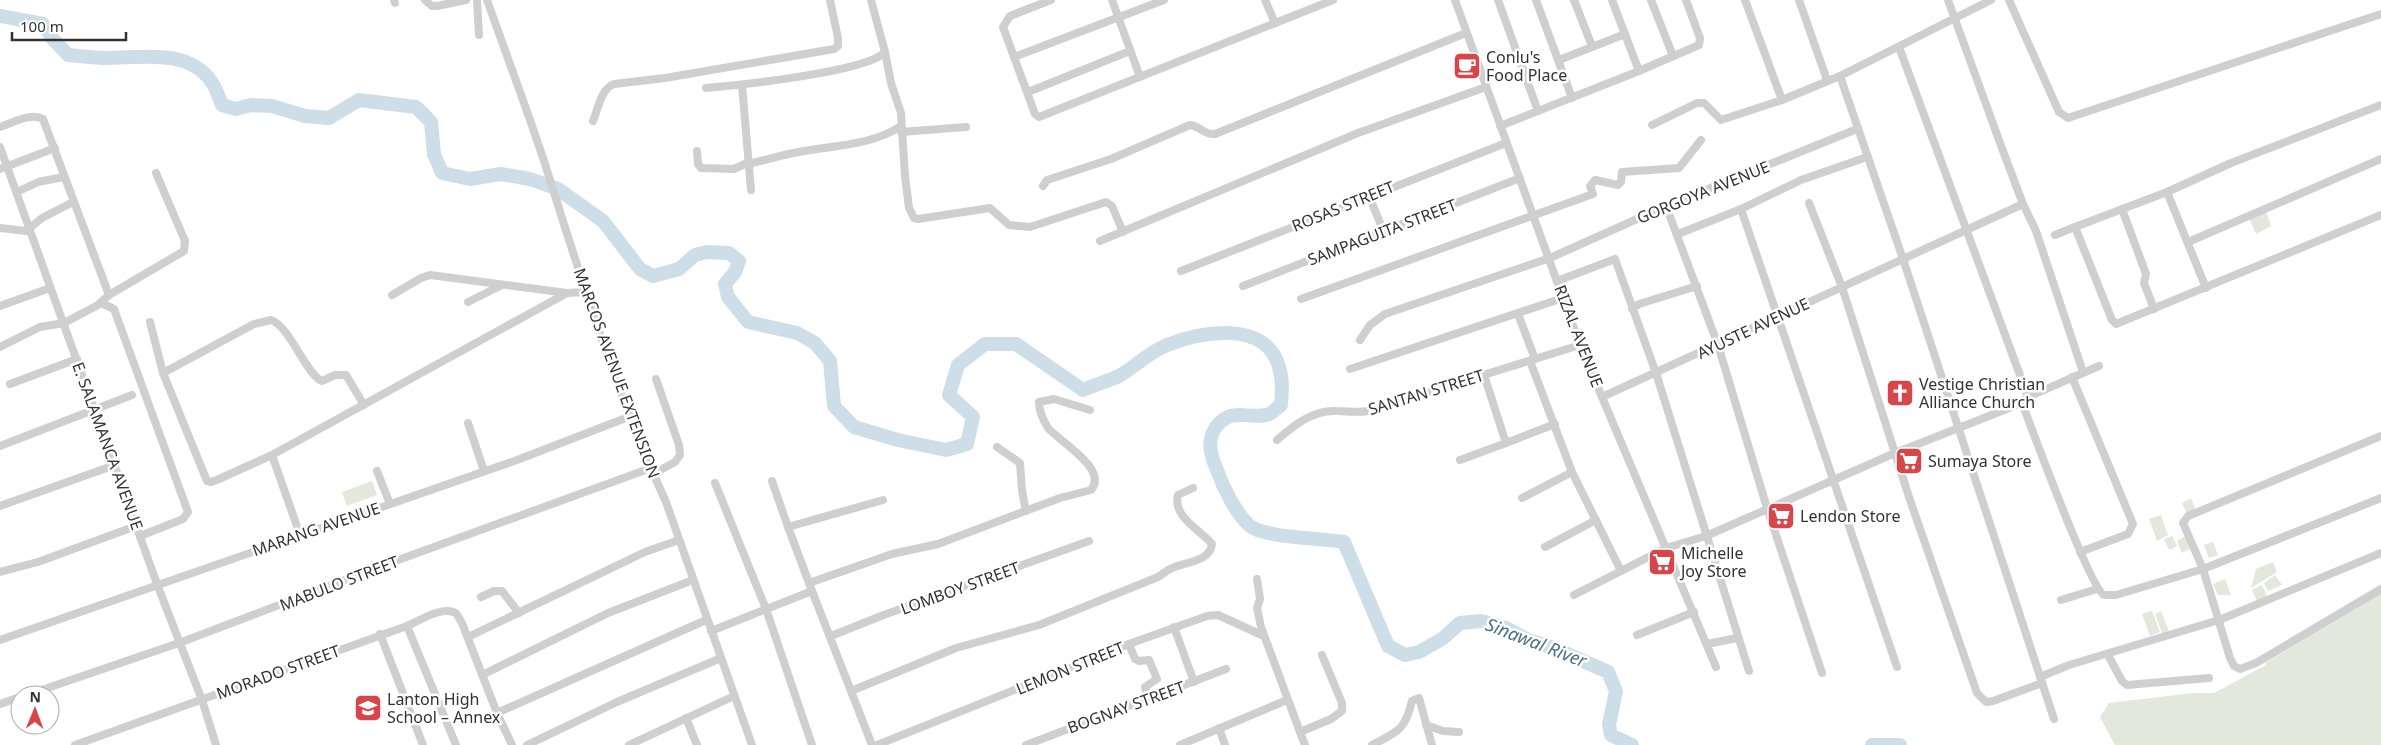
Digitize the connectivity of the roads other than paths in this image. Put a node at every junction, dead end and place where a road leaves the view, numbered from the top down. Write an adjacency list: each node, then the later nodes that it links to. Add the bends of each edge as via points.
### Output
1 (425, 0): 2 (street, via 436,6)
2 (466, 0)
3 (476, 0): 30 (street)
4 (487, 0): 102 (street, MARCOS AVENUE EXTENSION)
5 (830, 0): 50 (street, via 838,38 838,46 834,49 614,84 604,92)
6 (871, 0): 34 (street)
7 (1052, 0): 36 (street, via 1010,16 1004,23)
8 (1112, 0): 25 (street)
9 (1164, 0): 25 (street)
10 (1265, 0): 27 (street)
11 (1333, 0): 27 (street)
12 (1455, 0): 28 (street, RIZAL AVENUE)
13 (1498, 0): 49 (street)
14 (1536, 0): 37 (street)
15 (1574, 0): 31 (street)
16 (1612, 0): 29 (street)
17 (1651, 0): 35 (street)
18 (1686, 0): 35 (street, via 1701,41)
19 (1745, 0): 47 (street)
20 (1799, 0): 41 (street)
21 (1948, 0): 26 (street)
22 (1991, 0): 26 (street)
23 (2009, 0): 24 (street, via 2059,112 2068,118)
24 (2381, 14)
25 (1119, 18): 33 (street); 36 (street)
26 (1955, 19): 32 (street); 76 (street)
27 (1275, 24): 40 (street)
28 (1466, 33): 43 (street, RIZAL AVENUE); 69 (street, via 1215,134 1206,134 1190,125 1111,159 1047,180)
29 (1625, 34): 31 (street); 38 (street)
30 (478, 35)
31 (1592, 46): 37 (street)
32 (1899, 47): 39 (street); 85 (street)
33 (1130, 51): 40 (street); 45 (street)
34 (885, 52): 42 (street, via 878,59 864,64); 55 (street, via 901,113)
35 (1672, 56): 38 (street)
36 (1014, 58): 45 (street)
37 (1559, 60): 46 (street)
38 (1638, 71): 46 (street)
39 (1840, 76): 41 (street); 56 (street)
40 (1140, 77): 45 (street, via 1041,117 1035,114)
41 (1827, 80): 47 (street)
42 (742, 84): 44 (street); 64 (street)
43 (1486, 87): 52 (street, RIZAL AVENUE); 87 (street, via 1358,133)
44 (706, 88)
45 (1028, 92)
46 (1572, 98): 49 (street)
47 (1782, 100): 51 (street, via 1721,120 1704,103 1698,103)
48 (2381, 104): 72 (street)
49 (1538, 111): 52 (street)
50 (594, 121)
51 (1652, 124)
52 (1500, 126): 58 (street, RIZAL AVENUE)
53 (0, 127): 60 (street, via 40,117)
54 (966, 127): 55 (street)
55 (901, 129): 64 (street, via 864,142 802,151); 87 (street, via 909,208 916,219 990,208 1009,225 1030,227 1106,202 1112,206)
56 (1857, 129): 62 (street); 77 (street, GORGOYA AVENUE)
57 (1701, 140): 81 (street, via 1679,168 1622,172 1618,185 1596,180 1590,186 1593,194)
58 (1506, 143): 68 (street, RIZAL AVENUE); 73 (street, ROSAS STREET)
59 (0, 147): 65 (street, E. SALAMANCA AVENUE)
60 (55, 148): 65 (street); 67 (street)
61 (697, 151): 64 (street, via 701,168 734,169)
62 (1867, 157): 78 (street, via 1801,180); 93 (street)
63 (2381, 158): 91 (street)
64 (747, 164): 70 (street)
65 (3, 167): 71 (street, E. SALAMANCA AVENUE)
66 (156, 173): 104 (street, via 185,242 184,251)
67 (64, 177): 71 (street, via 38,182); 74 (street)
68 (1520, 178): 81 (street, RIZAL AVENUE); 86 (street, SAMPAGUITA STREET)
69 (1043, 186)
70 (751, 190)
71 (16, 192): 84 (street, E. SALAMANCA AVENUE)
72 (2167, 192): 79 (street); 91 (street)
73 (1369, 196): 86 (street); 94 (street, ROSAS STREET)
74 (73, 202): 84 (street, via 42,218); 104 (street)
75 (1809, 203): 99 (street)
76 (2023, 204): 85 (street, AYUSTE AVENUE); 125 (street, via 2036,231)
77 (1666, 206): 88 (street); 92 (street, GORGOYA AVENUE)
78 (1741, 209): 88 (street); 114 (street)
79 (2122, 209): 82 (street); 112 (street, via 2146,274 2144,283)
80 (2381, 215): 101 (street)
81 (1535, 216): 92 (street, RIZAL AVENUE); 107 (street)
82 (2075, 226): 89 (street); 112 (street, via 2114,323 2119,324)
83 (0, 228): 84 (street, via 22,232)
84 (30, 229): 100 (street, E. SALAMANCA AVENUE)
85 (1967, 229): 93 (street, AYUSTE AVENUE); 134 (street)
86 (1383, 230): 97 (street, SAMPAGUITA STREET)
87 (1123, 232): 90 (street)
88 (1678, 234): 98 (street)
89 (2055, 235)
90 (1100, 241)
91 (2188, 242): 101 (street)
92 (1550, 258): 95 (street, RIZAL AVENUE); 117 (street, GORGOYA AVENUE, via 1384,314 1370,325)
93 (1903, 259): 99 (street, AYUSTE AVENUE); 141 (street)
94 (1181, 271)
95 (1557, 281): 106 (street, RIZAL AVENUE); 111 (street, via 1615,260)
96 (502, 285): 103 (street); 105 (street, via 430,275); 108 (street)
97 (1244, 286)
98 (1697, 286): 111 (street); 119 (street)
99 (1842, 287): 114 (street, AYUSTE AVENUE); 147 (street)
100 (50, 288): 110 (street); 116 (street, E. SALAMANCA AVENUE)
101 (2206, 288): 112 (street)
102 (586, 292): 103 (street); 138 (street, MARCOS AVENUE EXTENSION)
103 (568, 293): 135 (street)
104 (109, 295): 109 (street)
105 (392, 295)
106 (1563, 298): 113 (street); 118 (street, RIZAL AVENUE)
107 (1302, 299)
108 (468, 302)
109 (101, 303): 116 (street); 170 (street, via 114,309 188,512 184,519)
110 (0, 306)
111 (1632, 309): 127 (street)
112 (2154, 309)
113 (1518, 314): 122 (street); 124 (street)
114 (1779, 316): 119 (street, AYUSTE AVENUE); 156 (street)
115 (150, 322): 126 (street)
116 (64, 323): 120 (street, via 40,327); 121 (street, E. SALAMANCA AVENUE)
117 (1360, 340)
118 (1580, 345): 122 (street, SANTAN STREET); 133 (street, RIZAL AVENUE)
119 (1718, 345): 127 (street, AYUSTE AVENUE); 164 (street)
120 (0, 347)
121 (77, 359): 131 (street); 136 (street, E. SALAMANCA AVENUE)
122 (1532, 360): 128 (street, SANTAN STREET); 140 (street)
123 (2099, 366): 125 (street)
124 (1350, 369)
125 (2083, 372): 129 (street)
126 (163, 373): 135 (street, via 254,324 271,320 280,325 314,377 322,381 335,375 346,375); 148 (street, via 208,482)
127 (1656, 373): 133 (street, AYUSTE AVENUE); 171 (street)
128 (1484, 375): 143 (street, SANTAN STREET, via 1357,413 1326,411 1312,415); 144 (street)
129 (2072, 377): 134 (street); 176 (street, via 2133,524 2128,534)
130 (656, 379): 153 (street, MABULO STREET, via 680,455 675,462)
131 (10, 384)
132 (132, 396): 136 (street)
133 (1602, 397): 175 (street, RIZAL AVENUE)
134 (2025, 400): 141 (street); 176 (street)
135 (364, 405): 148 (street)
136 (96, 410): 145 (street); 150 (street, E. SALAMANCA AVENUE)
137 (1090, 410): 165 (street, via 1054,399 1038,402 1048,428 1091,468 1094,485 1091,490)
138 (631, 416): 152 (street, MARANG AVENUE); 153 (street, MARCOS AVENUE EXTENSION)
139 (468, 423): 152 (street)
140 (1555, 424): 144 (street); 154 (street)
141 (1959, 427): 147 (street); 218 (street)
142 (2380, 439): 178 (street, via 2185,518 2183,523)
143 (1277, 440)
144 (1506, 442): 149 (street)
145 (0, 446)
146 (997, 446): 165 (street, via 1020,463)
147 (1895, 453): 156 (street); 218 (street, via 1977,693 1986,702 1993,701)
148 (272, 455): 169 (street)
149 (1460, 460)
150 (114, 464): 163 (street); 167 (street, E. SALAMANCA AVENUE)
151 (377, 471): 162 (street)
152 (484, 471): 162 (street, MARANG AVENUE)
153 (652, 471): 172 (street, MARCOS AVENUE EXTENSION); 205 (street, MABULO STREET, via 379,567)
154 (1572, 472): 159 (street); 166 (street)
155 (772, 481): 168 (street)
156 (1834, 481): 164 (street); 212 (street)
157 (715, 482): 190 (street)
158 (1193, 488): 221 (street, via 1178,495 1177,499 1186,521 1212,544 1210,552 1200,559 1039,625 956,648)
159 (1522, 498)
160 (2381, 498): 178 (street)
161 (883, 500): 168 (street)
162 (390, 504): 169 (street, MARANG AVENUE)
163 (0, 506)
164 (1767, 508): 171 (street); 215 (street)
165 (1026, 511): 184 (street, via 938,544 892,554)
166 (1596, 520): 174 (street); 179 (street)
167 (136, 526): 170 (street, E. SALAMANCA AVENUE); 180 (street)
168 (788, 527): 184 (street)
169 (300, 535): 183 (street, MARANG AVENUE)
170 (140, 536): 183 (street, E. SALAMANCA AVENUE)
171 (1706, 536): 175 (street); 203 (street)
172 (679, 540): 182 (street, MARCOS AVENUE EXTENSION); 192 (street, via 646,552)
173 (1090, 541): 200 (street, LOMBOY STREET)
174 (1545, 547)
175 (1666, 548): 179 (street); 191 (street, RIZAL AVENUE)
176 (2080, 552): 186 (street)
177 (2381, 553): 194 (street)
178 (2203, 569): 186 (street, via 2110,596); 194 (street)
179 (1621, 571): 187 (street)
180 (0, 572)
181 (1257, 579): 201 (street, via 1260,598 1257,608)
182 (693, 580): 193 (street, MARCOS AVENUE EXTENSION); 216 (street, via 608,613)
183 (157, 584): 204 (street, MARANG AVENUE); 205 (street, E. SALAMANCA AVENUE)
184 (810, 587): 190 (street); 200 (street)
185 (2381, 588): 194 (street, via 2256,663 2240,669 2230,658)
186 (2097, 589): 189 (street)
187 (1574, 595)
188 (481, 597): 192 (street, via 502,591)
189 (2061, 600)
190 (766, 609): 197 (street); 242 (street)
191 (1694, 612): 199 (street); 207 (street, RIZAL AVENUE)
192 (519, 613): 202 (street)
193 (706, 620): 197 (street, MARCOS AVENUE EXTENSION); 226 (street)
194 (2219, 620): 208 (street)
195 (407, 626): 198 (street, MORADO STREET); 202 (street, MORADO STREET, via 441,612 454,612); 236 (street)
196 (1174, 627): 201 (street, LEMON STREET, via 1218,615); 206 (street, LEMON STREET); 219 (street)
197 (711, 631): 210 (street, MARCOS AVENUE EXTENSION)
198 (380, 634): 224 (street, MORADO STREET); 235 (street)
199 (1637, 635)
200 (831, 636): 221 (street)
201 (1264, 636): 225 (street)
202 (468, 637): 216 (street, MORADO STREET)
203 (1737, 638): 207 (street); 214 (street)
204 (0, 640)
205 (179, 643): 220 (street, MABULO STREET); 224 (street, E. SALAMANCA AVENUE)
206 (1129, 644): 223 (street, via 1135,659 1149,660 1157,680 1145,687); 244 (street, LEMON STREET)
207 (1707, 644): 211 (street, RIZAL AVENUE)
208 (2108, 654): 217 (street, via 2127,685); 218 (street, via 2069,665)
209 (1322, 655): 231 (street, via 1342,711)
210 (721, 658): 222 (street, MARCOS AVENUE EXTENSION); 238 (street)
211 (1716, 667)
212 (1897, 667)
213 (1226, 669): 219 (street, BOGNAY STREET)
214 (1749, 671)
215 (1822, 673)
216 (482, 675): 226 (street, MORADO STREET)
217 (2209, 678)
218 (2041, 680): 228 (street)
219 (1194, 682): 223 (street, BOGNAY STREET)
220 (56, 685)
221 (851, 691): 243 (street)
222 (734, 696): 227 (street); 241 (street, MARCOS AVENUE EXTENSION)
223 (1148, 698): 245 (street, BOGNAY STREET)
224 (202, 700): 233 (street, MORADO STREET); 234 (street, E. SALAMANCA AVENUE)
225 (1287, 700): 230 (street); 231 (street)
226 (497, 713): 237 (street, MORADO STREET)
227 (686, 718): 239 (street); 240 (street)
228 (2054, 719)
229 (1426, 724): 232 (street, via 1443,732); 249 (street, via 1421,701 1416,698 1412,701 1405,724 1396,733); 250 (street)
230 (1219, 728): 246 (street); 247 (street)
231 (1300, 732): 248 (street)
232 (1459, 732)
233 (75, 745)
234 (216, 745)
235 (423, 745)
236 (456, 745)
237 (512, 745)
238 (527, 745)
239 (629, 745)
240 (697, 745)
241 (752, 745)
242 (812, 745)
243 (872, 745)
244 (877, 745)
245 (1026, 745)
246 (1180, 745)
247 (1226, 745)
248 (1305, 745)
249 (1372, 745)
250 (1432, 745)

